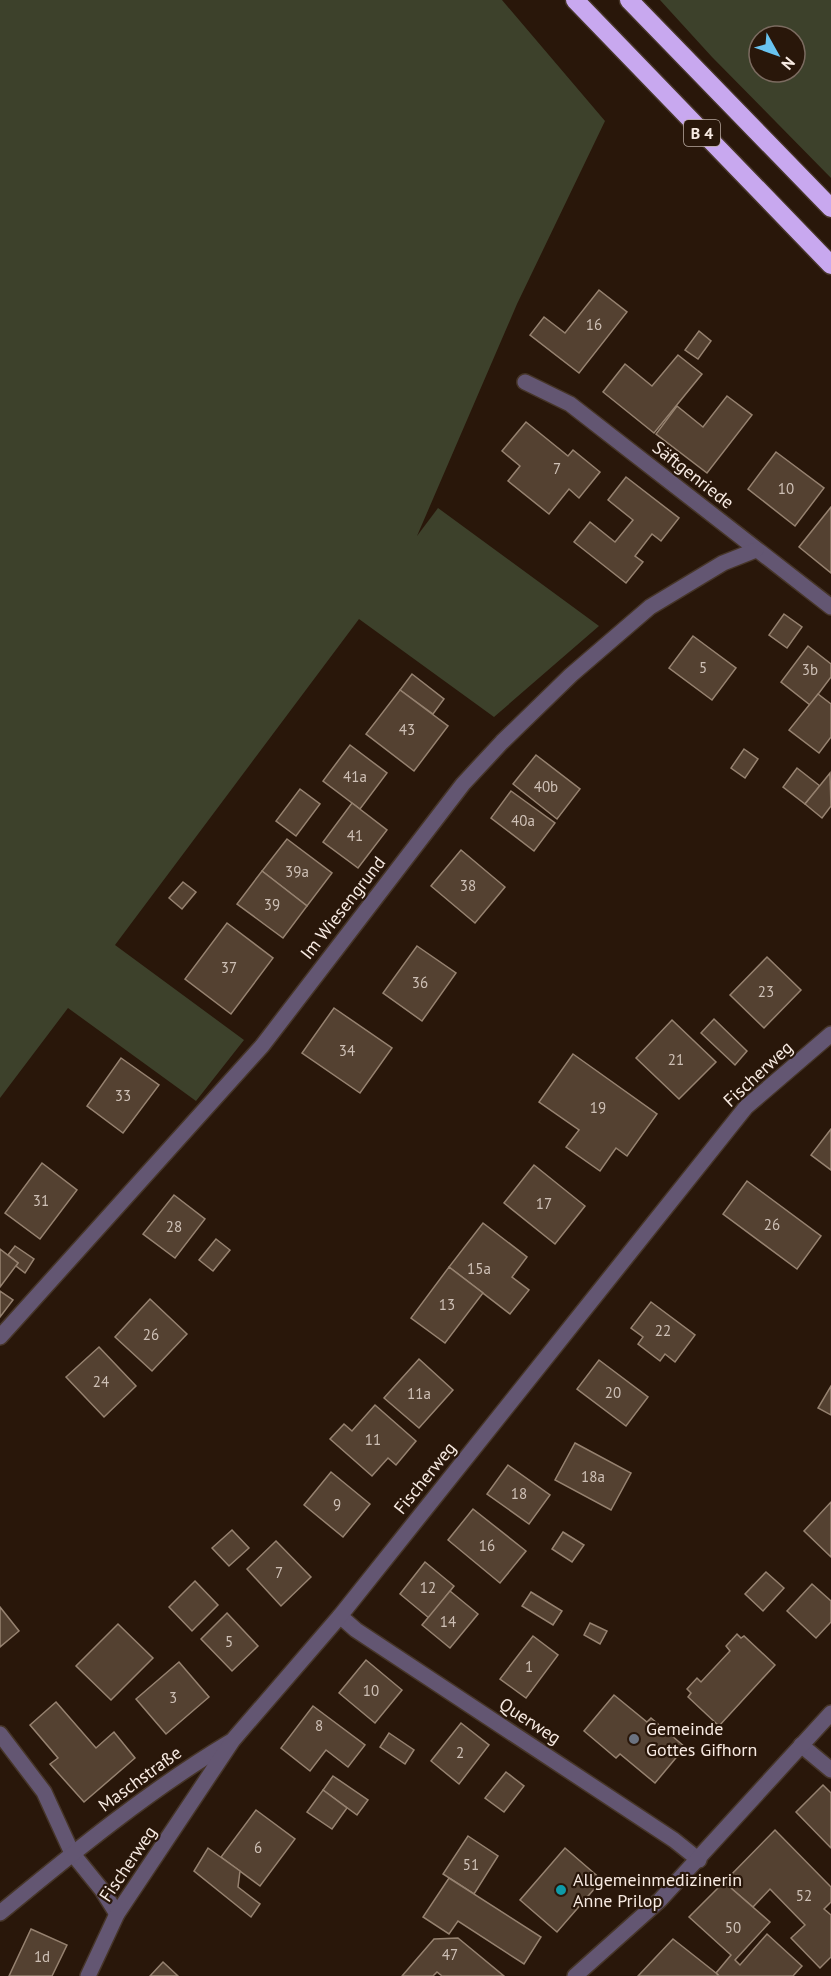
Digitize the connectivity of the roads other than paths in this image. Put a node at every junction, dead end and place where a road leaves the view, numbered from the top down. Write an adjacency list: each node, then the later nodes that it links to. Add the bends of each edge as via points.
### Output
1 (575, 0): 4 (highway, B 4)
2 (629, 0): 3 (highway, B 4)
3 (831, 208)
4 (831, 265)
5 (525, 382): 6 (street, Säftgenriede, via 570,404)
6 (756, 550): 7 (street, Säftgenriede); 9 (street, Im Wiesengrund, via 723,563 650,607 502,741 463,784 262,1046)
7 (831, 607)
8 (831, 1034): 10 (street, Fischerweg, via 746,1107)
9 (0, 1337)
10 (340, 1616): 13 (street, Fischerweg); 17 (street, Querweg)
11 (831, 1713): 14 (street)
12 (0, 1734): 16 (street, via 45,1792)
13 (233, 1740): 16 (street, Maschstraße, via 184,1769); 19 (street, Fischerweg)
14 (801, 1745): 15 (street); 17 (street)
15 (831, 1770)
16 (72, 1853): 18 (street, Maschstraße); 19 (street)
17 (699, 1860): 21 (street, via 641,1919)
18 (0, 1913)
19 (117, 1914): 20 (street, Fischerweg)
20 (88, 1976)
21 (575, 1976)

